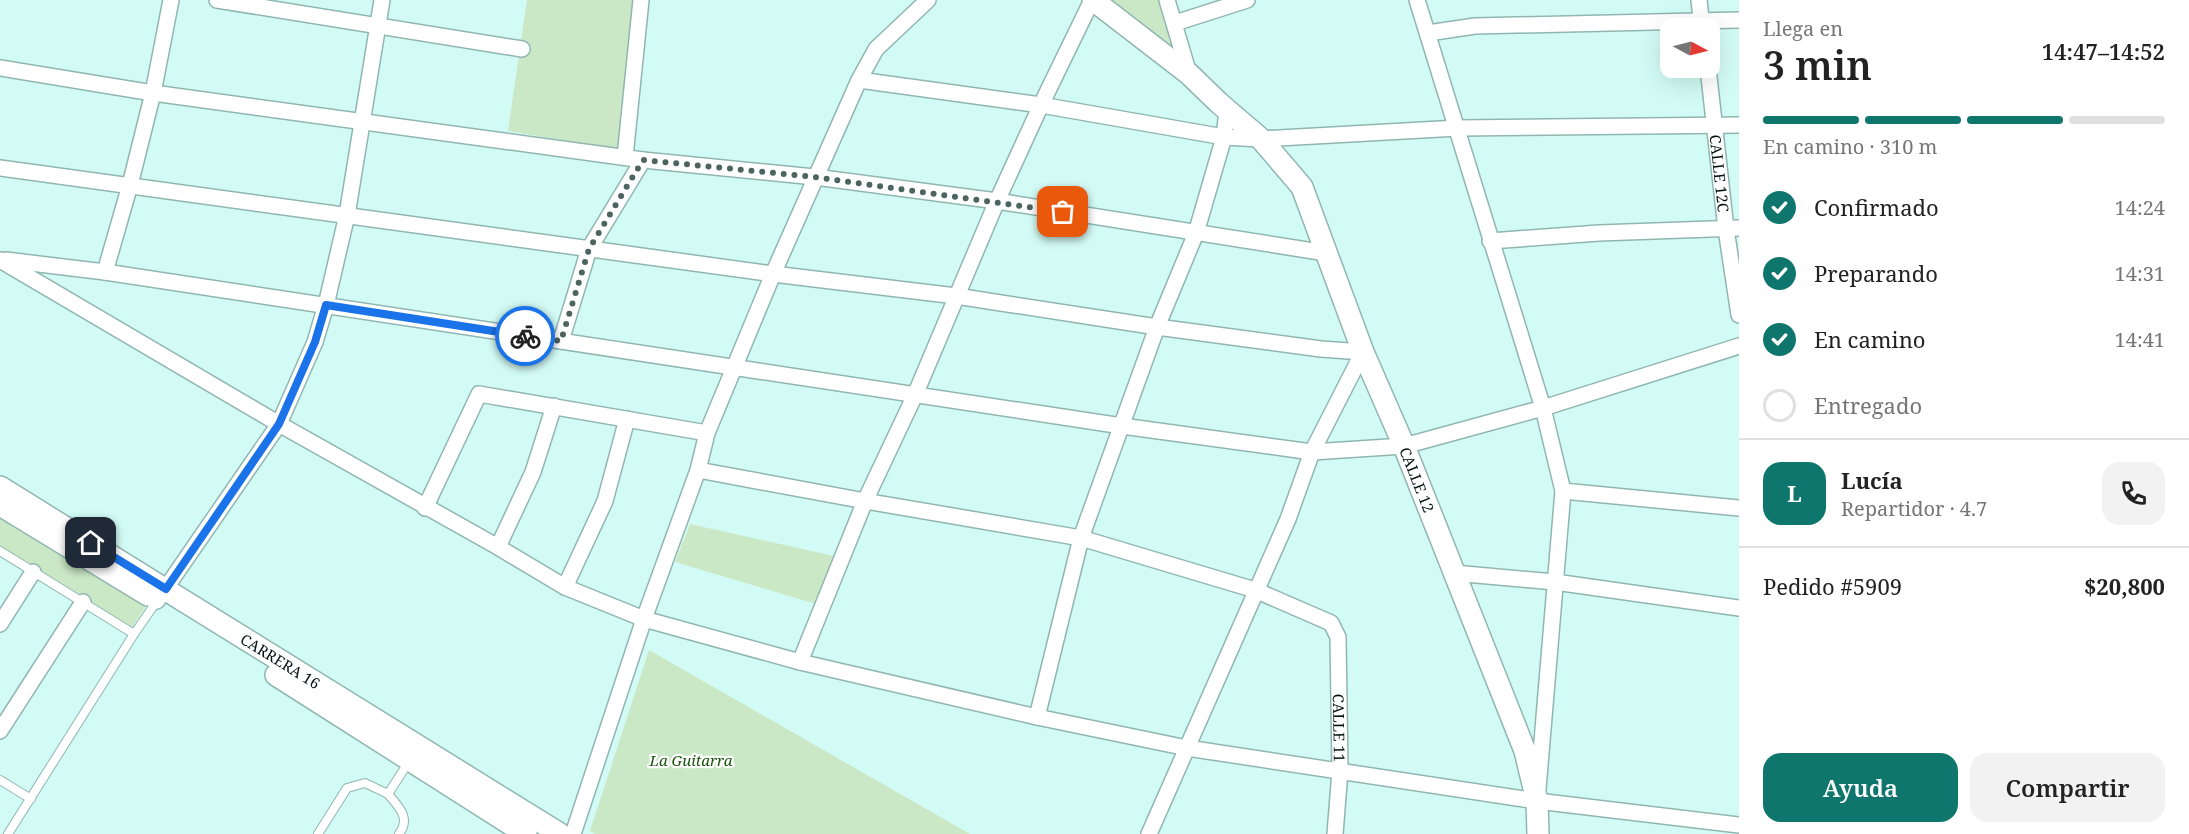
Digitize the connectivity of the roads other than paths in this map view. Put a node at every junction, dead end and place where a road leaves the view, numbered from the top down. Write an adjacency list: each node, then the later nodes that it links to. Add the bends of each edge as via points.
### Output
1 (171, 0): 23 (street)
2 (217, 0): 16 (street)
3 (382, 0): 16 (street)
4 (641, 0): 32 (street)
5 (928, 0): 22 (street, via 876,50)
6 (1093, 0): 20 (main road, CALLE 12); 24 (street)
7 (1167, 0): 13 (street)
8 (1247, 0): 13 (street)
9 (1417, 0): 17 (street)
10 (1699, 0): 11 (street)
11 (1701, 18)
12 (1739, 20): 14 (street)
13 (1175, 23): 20 (street)
14 (1720, 23)
15 (1660, 25): 17 (street, via 1475,26)
16 (378, 26): 18 (street); 26 (street)
17 (1428, 33): 29 (street)
18 (522, 49)
19 (0, 68): 23 (street)
20 (1189, 74): 25 (main road, CALLE 12)
21 (1709, 78): 28 (street, CALLE 12C)
22 (859, 80): 24 (street); 35 (street)
23 (153, 93): 26 (street); 36 (street)
24 (1041, 105): 30 (street); 37 (street)
25 (1227, 110): 30 (street); 31 (main road, CALLE 12)
26 (363, 122): 32 (street); 38 (street)
27 (1739, 125): 28 (street)
28 (1716, 126): 29 (street); 39 (street, CALLE 12C)
29 (1458, 128): 31 (street); 41 (street)
30 (1224, 137): 31 (street); 40 (street)
31 (1261, 140): 43 (main road, CALLE 12, via 1302,187)
32 (625, 158): 33 (street)
33 (643, 160): 35 (street); 42 (street)
34 (0, 168): 36 (street)
35 (815, 177): 37 (street); 46 (street)
36 (130, 185): 38 (street); 45 (street)
37 (997, 201): 40 (street); 47 (street)
38 (347, 215): 42 (street); 48 (street)
39 (1732, 229): 41 (street); 49 (street, CALLE 12C)
40 (1196, 232): 43 (street); 50 (street)
41 (1490, 241): 57 (street)
42 (589, 249): 46 (street); 51 (street)
43 (1326, 253): 53 (main road, CALLE 12)
44 (0, 260): 45 (street); 59 (street)
45 (105, 272): 48 (street)
46 (773, 274): 47 (street); 54 (street)
47 (956, 296): 50 (street); 55 (street)
48 (326, 305): 51 (street); 59 (street, via 315,342)
49 (1739, 315)
50 (1156, 327): 53 (street); 60 (street)
51 (561, 341): 54 (street)
52 (1739, 346): 57 (street)
53 (1363, 352): 62 (main road, CALLE 12); 63 (street)
54 (735, 367): 55 (street); 61 (street)
55 (915, 395): 60 (street); 67 (street)
56 (554, 406): 58 (street); 69 (street, via 479,394); 72 (street, via 533,472)
57 (1544, 408): 62 (street); 66 (street)
58 (627, 418): 61 (street); 77 (street, via 605,501)
59 (279, 424): 69 (street); 79 (street)
60 (1122, 426): 63 (street); 71 (street)
61 (707, 434): 64 (street)
62 (1404, 446): 63 (street); 75 (main road, CALLE 12)
63 (1312, 452): 78 (street, via 1288,519)
64 (698, 471): 67 (street); 82 (street)
65 (0, 487): 79 (main road, CARRERA 16)
66 (1563, 491): 70 (street); 76 (street)
67 (865, 501): 71 (street); 85 (street)
68 (0, 505): 79 (main road, CARRERA 16)
69 (425, 507): 72 (street)
70 (1739, 508)
71 (1081, 538): 78 (street); 86 (street)
72 (498, 547): 77 (street)
73 (0, 551): 74 (lane)
74 (33, 572): 80 (lane); 83 (street)
75 (1454, 573): 76 (street); 94 (main road, CALLE 12, via 1525,751)
76 (1556, 582): 81 (street); 94 (street)
77 (565, 587): 82 (street)
78 (1255, 590): 88 (street); 90 (street, CALLE 11, via 1331,623 1338,637)
79 (161, 595): 84 (lane); 89 (main road, CARRERA 16)
80 (83, 602): 84 (lane); 87 (street)
81 (1739, 608)
82 (644, 619): 85 (street); 101 (street)
83 (0, 624)
84 (134, 634): 93 (lane)
85 (800, 662): 86 (street)
86 (1037, 717): 88 (street)
87 (0, 731)
88 (1187, 748): 90 (street); 102 (street)
89 (414, 753): 92 (lane); 99 (main road, CARRERA 16); 100 (main road, CARRERA 16)
90 (1340, 771): 94 (street); 103 (street, CALLE 11)
91 (0, 780): 93 (lane)
92 (388, 794): 97 (lane, via 365,783 347,788); 98 (lane, via 405,819)
93 (31, 799): 96 (lane)
94 (1538, 801): 95 (street); 104 (main road, CALLE 12)
95 (1739, 825)
96 (8, 834)
97 (318, 834)
98 (399, 834)
99 (526, 834)
100 (560, 834)
101 (573, 834)
102 (1149, 834)
103 (1335, 834)
104 (1538, 834)

